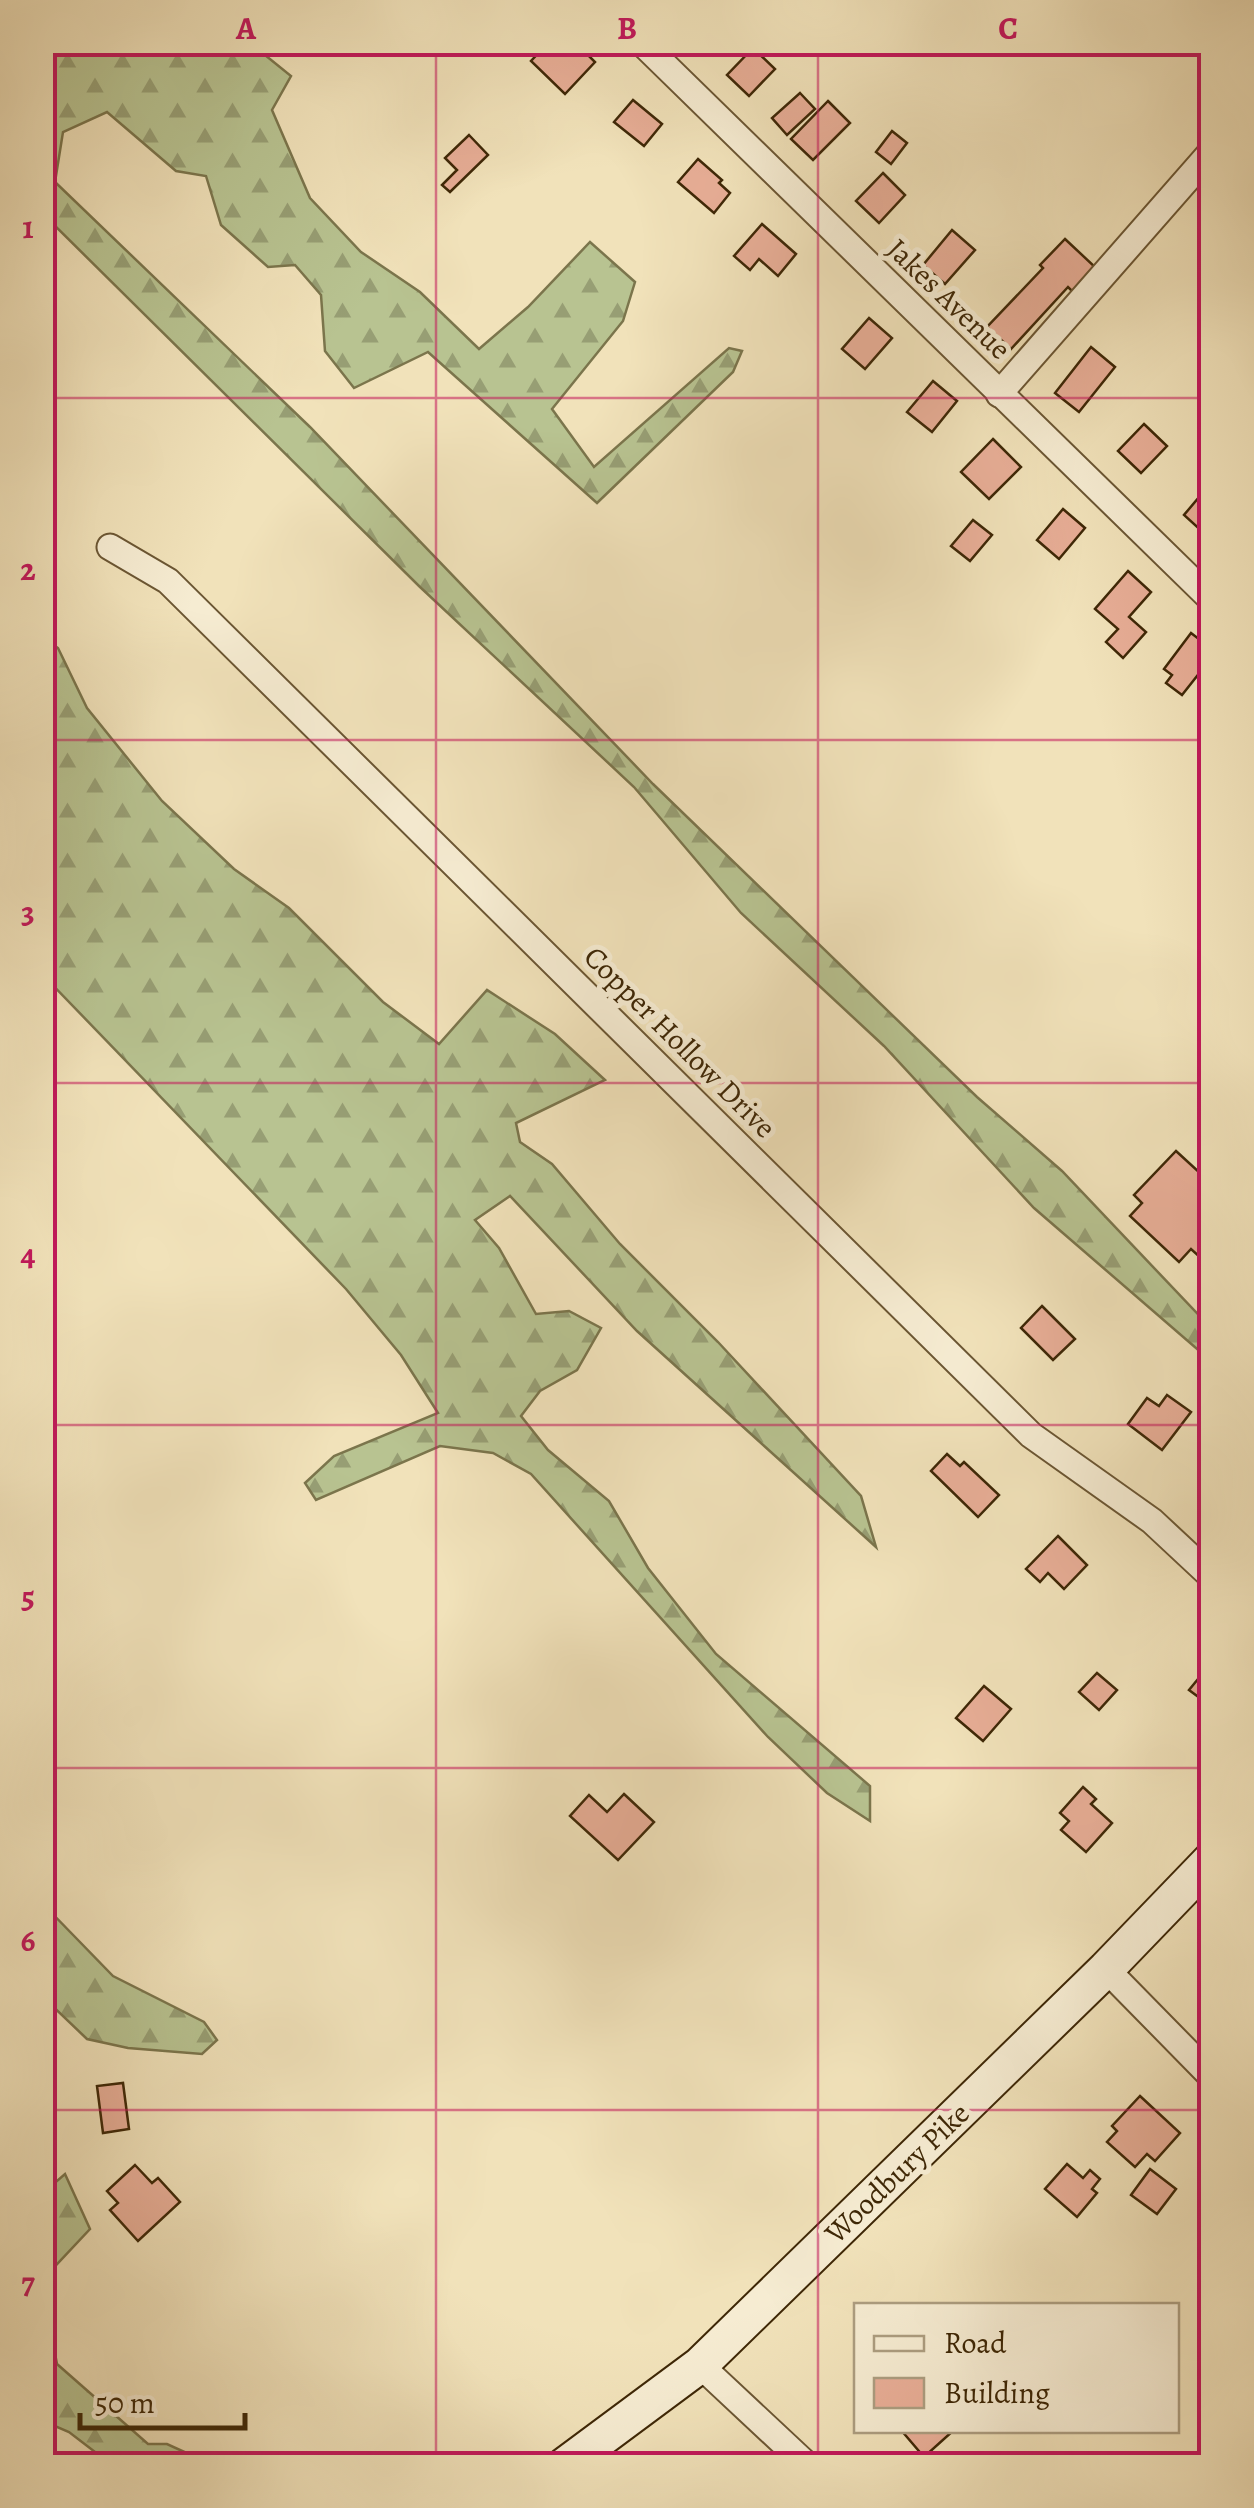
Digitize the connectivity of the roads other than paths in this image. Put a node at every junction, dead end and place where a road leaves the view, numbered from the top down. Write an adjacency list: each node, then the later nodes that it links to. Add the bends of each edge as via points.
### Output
1 (641, 42): 3 (street, Jakes Avenue)
2 (1212, 151): 3 (street)
3 (999, 394): 5 (street, Jakes Avenue)
4 (110, 546): 6 (street, Copper Hollow Drive, via 168,581 1031,1435 1152,1520)
5 (1212, 600)
6 (1212, 1577)
7 (1212, 1859): 8 (street, Woodbury Pike)
8 (1106, 1969): 9 (street); 10 (street, Woodbury Pike)
9 (1212, 2077)
10 (700, 2365): 11 (street, Woodbury Pike); 12 (street)
11 (564, 2466)
12 (808, 2466)

